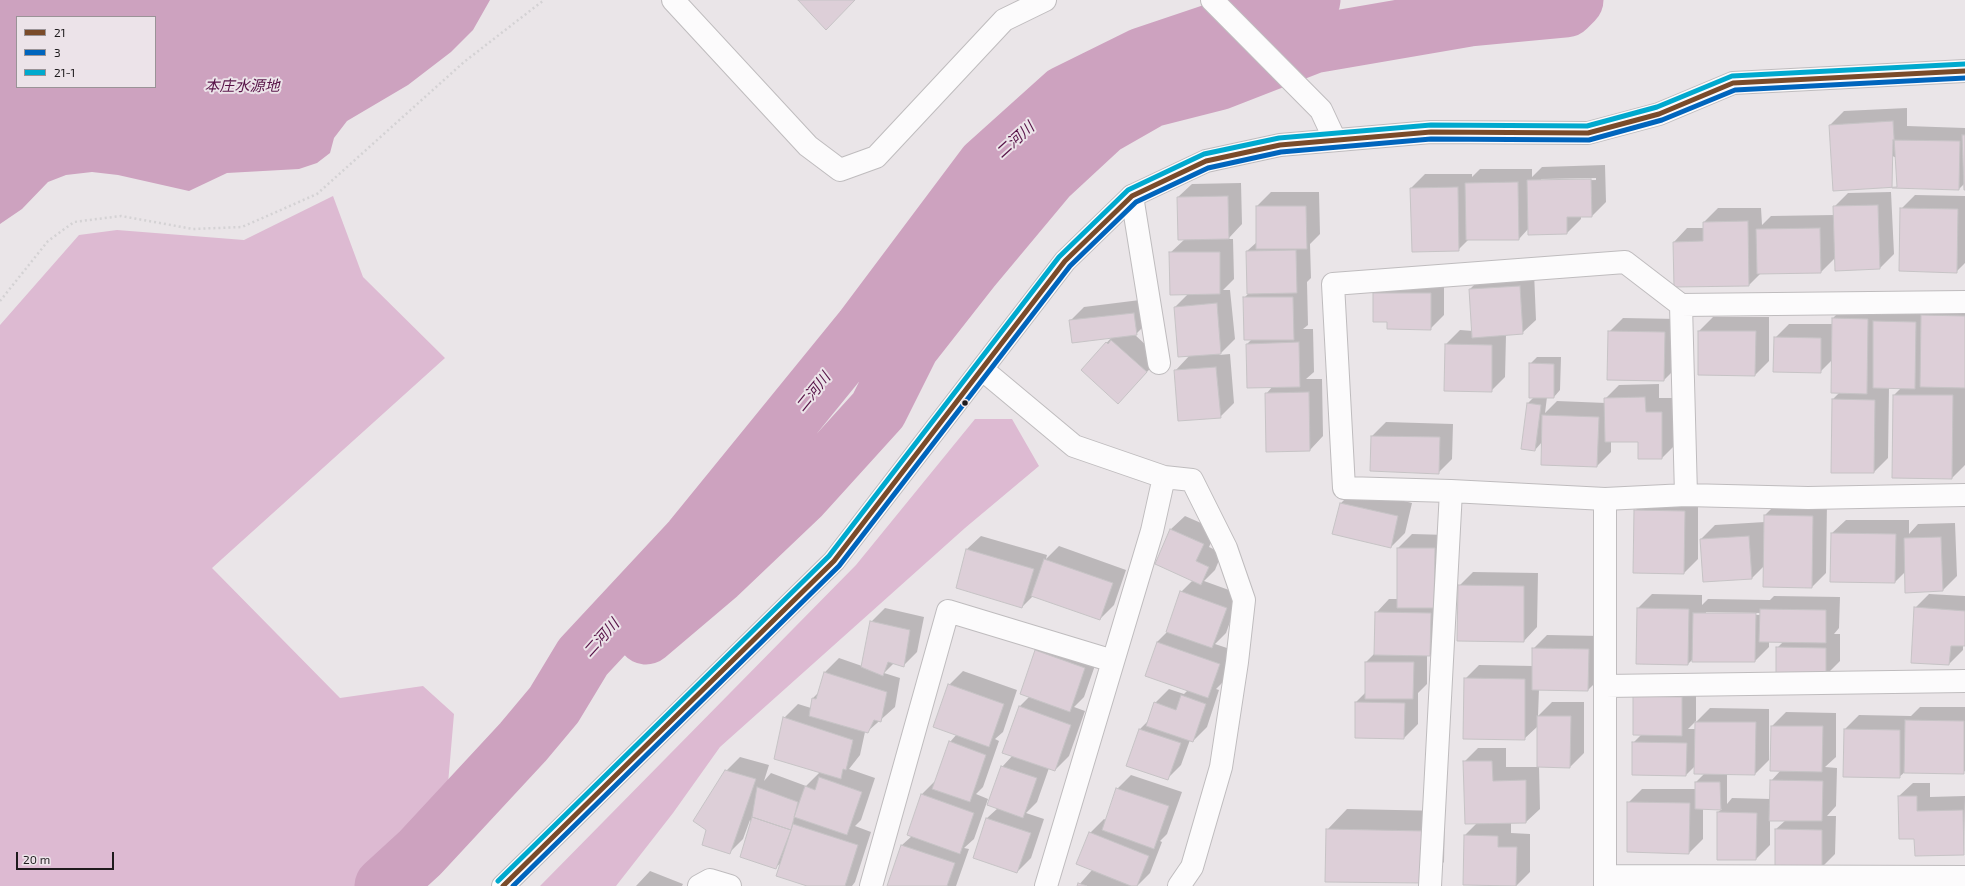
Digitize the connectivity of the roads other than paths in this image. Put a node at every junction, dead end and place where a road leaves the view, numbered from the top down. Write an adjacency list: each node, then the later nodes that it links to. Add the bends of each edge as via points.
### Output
1 (673, 0): 2 (street, via 808,146 840,170 876,157 1004,20)
2 (1045, 0)
3 (1213, 1): 5 (street, via 1321,110)
4 (1965, 71): 5 (street, via 1733,83 1659,114 1588,133 1431,132)
5 (1334, 140): 6 (street, via 1280,145 1206,161)
6 (1132, 196): 9 (street); 10 (street, via 1065,261)
7 (1965, 302): 8 (street)
8 (1681, 305): 12 (street, via 1625,262 1333,284 1344,488); 13 (street)
9 (1159, 363)
10 (983, 370): 11 (street, via 1074,446); 21 (street, via 963,392 834,561)
11 (1164, 477): 16 (street, via 1152,531); 26 (street, via 1192,480 1226,548 1244,600 1221,767 1192,866)
12 (1451, 491): 15 (street); 27 (street)
13 (1686, 495): 14 (street, via 1808,498); 15 (street)
14 (1965, 495)
15 (1605, 499): 18 (street)
16 (1113, 661): 24 (street, via 948,611); 25 (street)
17 (1965, 681): 18 (street)
18 (1605, 686): 20 (street)
19 (1965, 877): 20 (street)
20 (1605, 881)
21 (503, 886)
22 (699, 886): 23 (street, via 710,880)
23 (730, 886)
24 (871, 886)
25 (1046, 886)
26 (1179, 886)
27 (1430, 886)

